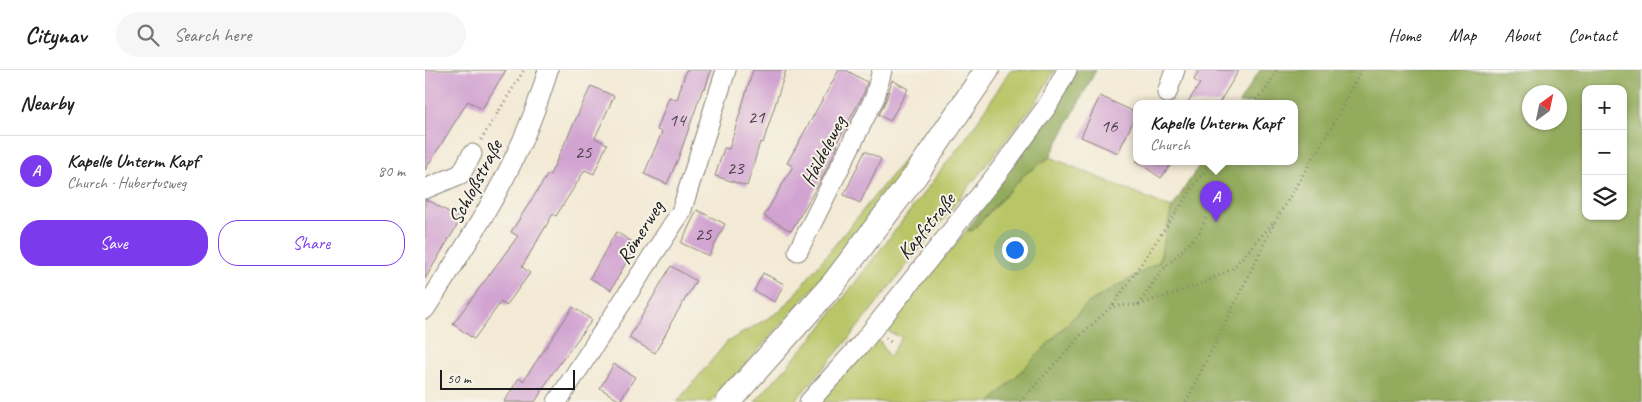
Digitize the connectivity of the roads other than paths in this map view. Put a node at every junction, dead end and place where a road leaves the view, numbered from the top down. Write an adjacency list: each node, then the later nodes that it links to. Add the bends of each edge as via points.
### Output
1 (548, 70): 11 (street, Schloßstraße, via 515,159 462,253)
2 (726, 70): 12 (street, Römerweg, via 681,212)
3 (882, 70): 10 (street, Häldeleweg, via 875,97)
4 (987, 70): 13 (main road, via 915,176 833,284)
5 (1067, 70): 14 (street, Kapfstraße, via 1047,105 1000,170 862,343)
6 (1175, 70): 7 (street)
7 (1167, 93)
8 (472, 154): 9 (street, via 461,174)
9 (425, 189)
10 (798, 251)
11 (425, 308)
12 (557, 402)
13 (728, 402)
14 (809, 402)

